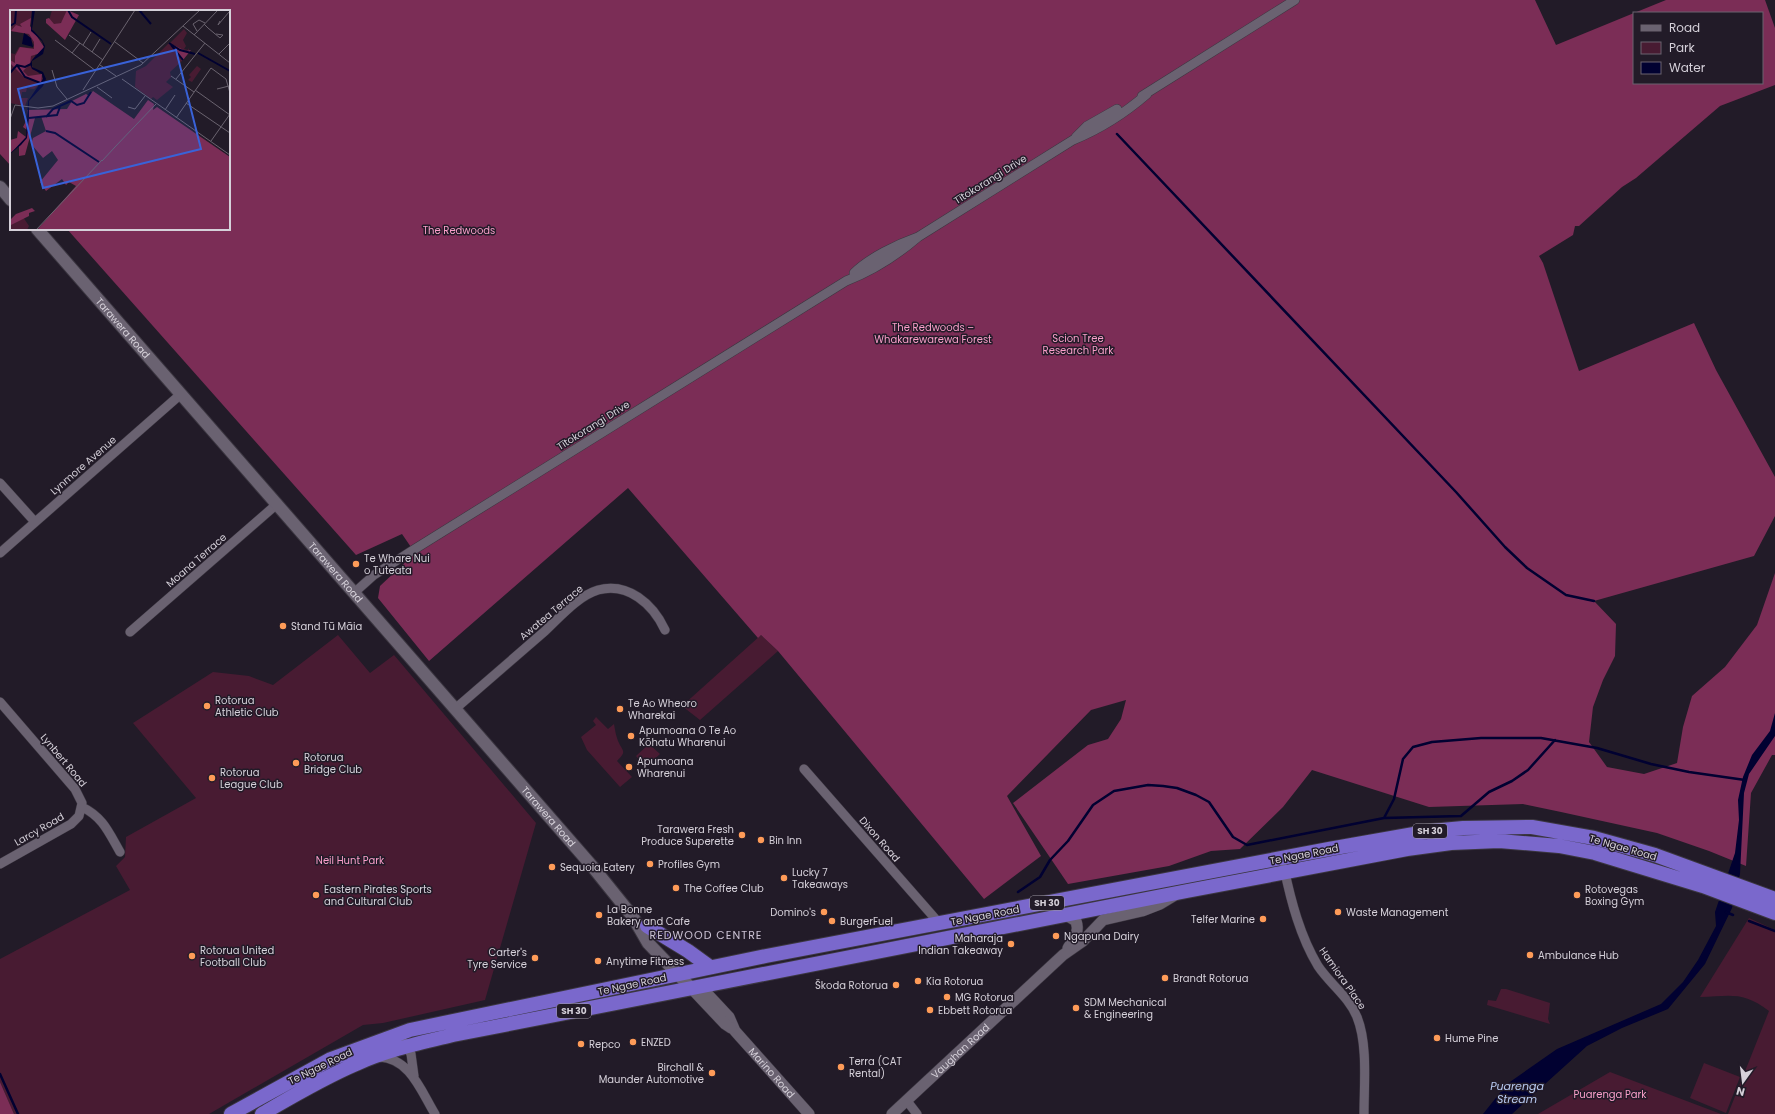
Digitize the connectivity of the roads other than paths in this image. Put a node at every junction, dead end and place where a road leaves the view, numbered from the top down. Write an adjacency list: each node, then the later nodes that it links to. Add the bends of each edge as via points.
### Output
1 (1295, 0): 10 (street, Tītokorangi Drive, via 1147,94 1131,108 1092,132 1073,140 918,236 883,254 846,281 374,575)
2 (0, 187): 3 (main road)
3 (10, 199)
4 (38, 230): 5 (main road, Tarawera Road)
5 (181, 394): 7 (main road, Tarawera Road); 8 (street, Lynmore Avenue)
6 (0, 483): 8 (street)
7 (277, 504): 10 (main road, Tarawera Road); 12 (street, Moana Terrace)
8 (35, 522): 9 (street, Lynmore Avenue)
9 (0, 553)
10 (355, 592): 14 (main road, Tarawera Road)
11 (665, 630): 14 (street, Awatea Terrace, via 645,602 633,594 613,588 591,593)
12 (130, 632)
13 (0, 702): 16 (street, Lynbert Road, via 75,789 80,796)
14 (455, 709): 29 (main road, Tarawera Road, via 592,866)
15 (804, 770): 30 (street, Dixon Road)
16 (82, 807): 18 (street, via 101,819); 21 (street, Larcy Road, via 79,816 71,824)
17 (1615, 842): 19 (highway, Te Ngae Road / SH 30, via 1532,828 1462,828 1404,835); 20 (highway); 23 (highway, Te Ngae Road / SH 30)
18 (120, 852)
19 (1282, 858): 22 (street, Hamiora Place); 30 (highway, Te Ngae Road / SH 30)
20 (1623, 861): 22 (highway, Te Ngae Road / SH 30, via 1559,846 1492,841 1451,842); 23 (highway, Te Ngae Road / SH 30)
21 (0, 864)
22 (1286, 873): 24 (highway, Te Ngae Road / SH 30); 47 (street, Hamiora Place, via 1309,949 1357,1017 1363,1048)
23 (1705, 880): 25 (highway, Te Ngae Road / SH 30)
24 (1177, 894): 28 (highway, Te Ngae Road / SH 30); 32 (street, Vaughan Road, via 1160,904 1103,920 1083,941)
25 (1750, 896): 26 (highway, Te Ngae Road / SH 30); 27 (highway, Te Ngae Road / SH 30)
26 (1775, 899)
27 (1775, 913)
28 (1066, 915): 32 (street, Vaughan Road, via 1076,921 1078,929 1076,937); 35 (highway, Te Ngae Road / SH 30)
29 (633, 917): 31 (main road, Tarawera Road); 34 (main road, Tarawera Road, via 648,942)
30 (939, 924): 33 (highway, Te Ngae Road / SH 30)
31 (646, 926): 33 (highway); 34 (main road, Tarawera Road)
32 (1062, 955): 40 (street, Vaughan Road)
33 (710, 967): 34 (highway, Te Ngae Road / SH 30)
34 (682, 973): 35 (main road); 36 (highway, Te Ngae Road / SH 30)
35 (696, 988): 37 (highway, Te Ngae Road / SH 30, via 556,1014); 44 (street, Marino Road, via 729,1018 735,1031)
36 (394, 1035): 37 (street); 41 (highway, Te Ngae Road / SH 30, via 331,1059)
37 (412, 1048): 38 (highway, Te Ngae Road / SH 30); 39 (street)
38 (374, 1057): 39 (street, via 386,1057 398,1062); 42 (highway, Te Ngae Road / SH 30, via 318,1082)
39 (414, 1077): 43 (street)
40 (907, 1101): 45 (street, Vaughan Road); 46 (street)
41 (231, 1114)
42 (262, 1114)
43 (435, 1114)
44 (809, 1114)
45 (892, 1114)
46 (917, 1114)
47 (1364, 1114)

